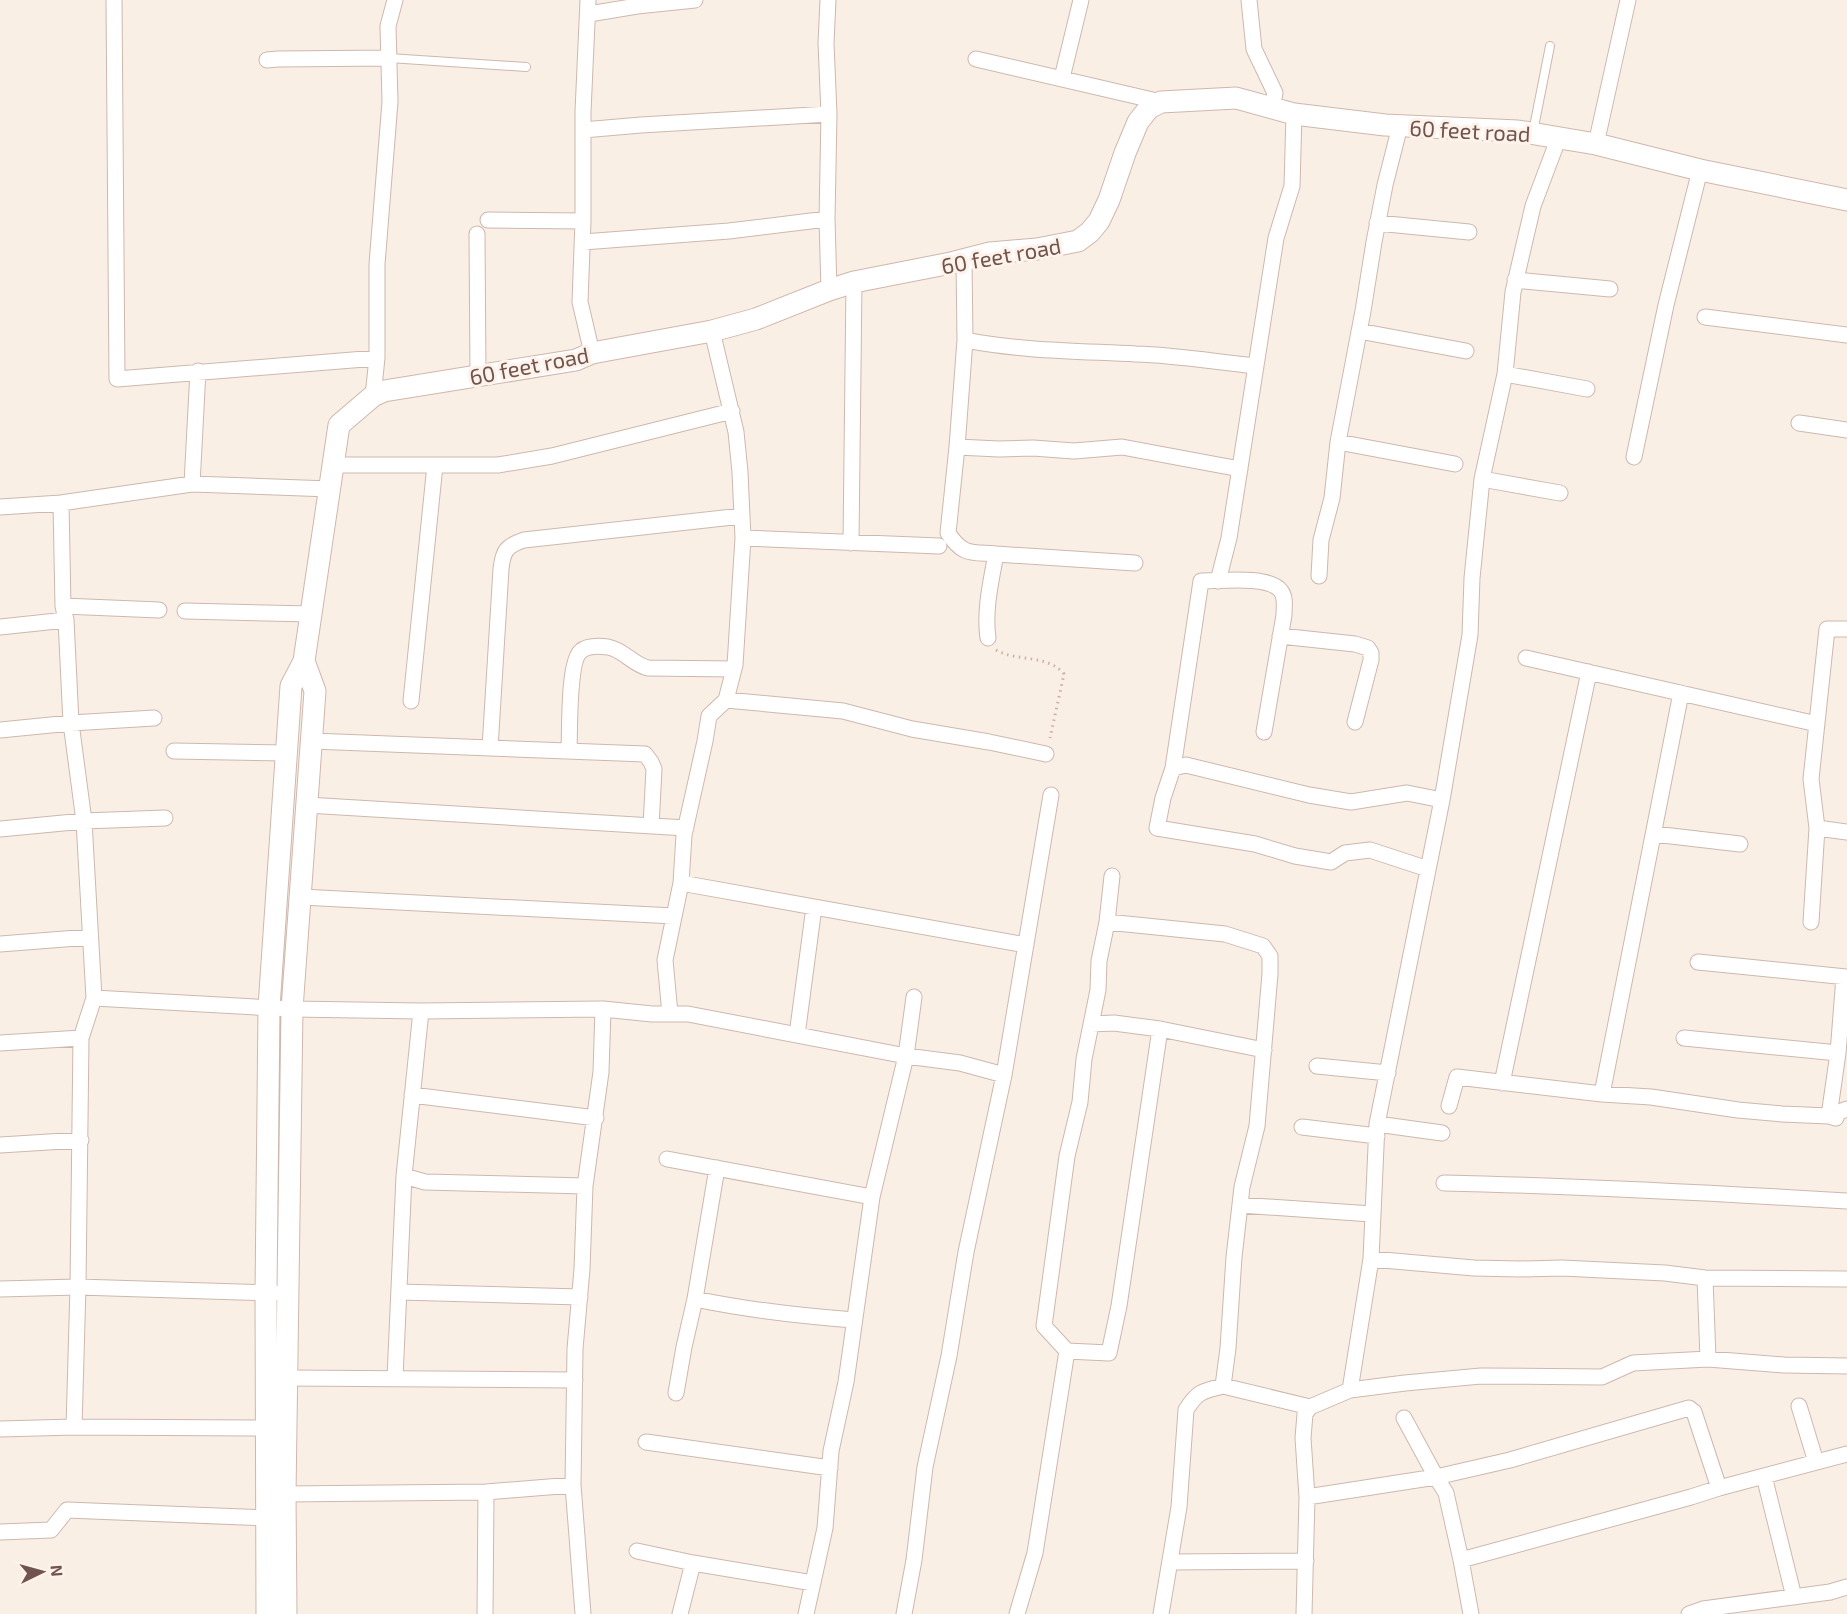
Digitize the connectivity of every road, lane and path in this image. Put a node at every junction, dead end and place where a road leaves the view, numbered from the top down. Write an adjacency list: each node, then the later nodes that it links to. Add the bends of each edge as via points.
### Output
1 (114, 0): 47 (street, via 117,379)
2 (395, 0): 10 (street, via 388,26)
3 (695, 0): 8 (street)
4 (828, 0): 17 (street)
5 (1081, 0): 14 (street)
6 (1249, 0): 16 (street, via 1254,50 1275,93)
7 (1628, 0): 23 (street)
8 (589, 7): 20 (street)
9 (1550, 45): 21 (lane)
10 (389, 58): 12 (street); 13 (lane); 45 (street, via 390,102 377,264)
11 (976, 59): 14 (street)
12 (267, 60)
13 (526, 67)
14 (1062, 78): 15 (street)
15 (1161, 102): 16 (street, 60 feet road, via 1236,98); 33 (street, 60 feet road, via 1149,108 1138,122 1099,221 1078,242)
16 (1272, 108): 18 (street, 60 feet road)
17 (829, 114): 20 (street); 26 (street)
18 (1294, 114): 19 (street, 60 feet road); 46 (street, via 1292,186 1276,238)
19 (1400, 126): 21 (street, 60 feet road); 29 (street)
20 (583, 130): 28 (street)
21 (1532, 134): 22 (street, 60 feet road)
22 (1558, 137): 23 (street, 60 feet road); 34 (street, via 1533,206)
23 (1596, 144): 24 (street, 60 feet road)
24 (1700, 170): 25 (street, 60 feet road); 57 (street)
25 (1847, 200)
26 (826, 219): 32 (street); 37 (street)
27 (488, 220): 28 (street)
28 (583, 221): 32 (street)
29 (1377, 223): 30 (street); 40 (street)
30 (1469, 232)
31 (477, 234): 49 (street)
32 (583, 242): 44 (street, via 580,302)
33 (964, 260): 35 (street, 60 feet road); 42 (street)
34 (1515, 280): 36 (street); 48 (street)
35 (854, 282): 37 (street, 60 feet road); 70 (street)
36 (1610, 289)
37 (829, 290): 39 (street, 60 feet road, via 756,319)
38 (1705, 317): 41 (street)
39 (712, 331): 44 (street, 60 feet road); 52 (street)
40 (1359, 331): 43 (street); 55 (street)
41 (1847, 335)
42 (965, 340): 46 (street); 56 (street)
43 (1466, 351)
44 (592, 353): 49 (street, 60 feet road, via 576,360)
45 (377, 358): 47 (street); 51 (street)
46 (1256, 366): 61 (street)
47 (198, 371): 63 (street)
48 (1505, 374): 50 (street); 62 (street)
49 (478, 375): 51 (street, 60 feet road)
50 (1587, 390)
51 (373, 396): 59 (street, 60 feet road, via 339,425)
52 (732, 411): 60 (street, via 552,456 498,465); 68 (street)
53 (1799, 423): 54 (street)
54 (1847, 430)
55 (1338, 442): 58 (street); 74 (street)
56 (957, 447): 61 (street, via 1074,451 1122,447); 72 (street, via 948,533 965,551)
57 (1634, 457)
58 (1455, 464)
59 (333, 465): 60 (street); 64 (street)
60 (435, 465): 90 (street)
61 (1239, 469): 75 (street)
62 (1482, 479): 65 (street); 105 (street, via 1470,635)
63 (192, 484): 64 (street); 66 (street)
64 (330, 489): 79 (street)
65 (1560, 493)
66 (61, 503): 67 (street); 78 (street)
67 (0, 507)
68 (742, 516): 69 (street); 98 (street, via 524,540 506,549 501,569)
69 (743, 538): 70 (street); 86 (street)
70 (851, 543): 71 (street)
71 (939, 546)
72 (996, 554): 73 (street); 83 (street, via 986,624)
73 (1135, 563)
74 (1318, 576)
75 (1218, 581): 82 (street, via 1262,581 1275,585 1285,600); 103 (street, via 1201,581)
76 (159, 610): 78 (street)
77 (185, 611): 79 (street)
78 (64, 613): 80 (street); 93 (street)
79 (311, 614): 85 (street)
80 (0, 627)
81 (1847, 629): 94 (street, via 1827,629)
82 (1280, 636): 92 (street, via 1368,648 1371,660); 96 (street)
83 (988, 638): 102 (path, via 997,651 1050,663 1064,674)
84 (1526, 658): 87 (street)
85 (304, 661): 97 (street, via 315,691); 101 (street, via 291,686)
86 (734, 669): 89 (street); 99 (street, via 648,668 610,647 587,647 575,658 572,672)
87 (1589, 672): 88 (street); 148 (street)
88 (1681, 693): 94 (street); 114 (street)
89 (726, 700): 102 (street, via 843,711 912,729); 110 (street, via 709,716)
90 (411, 701)
91 (154, 718): 93 (street)
92 (1355, 722)
93 (70, 723): 95 (street); 108 (street)
94 (1816, 724): 111 (street, via 1810,779)
95 (0, 730)
96 (1264, 732)
97 (312, 741): 98 (street); 106 (street)
98 (490, 748): 99 (street)
99 (569, 750): 109 (street, via 645,754 654,769)
100 (174, 751): 101 (street)
101 (286, 753): 131 (street)
102 (1046, 754)
103 (1173, 768): 105 (street, via 1194,766 1351,802 1407,793); 116 (street, via 1157,828 1256,844 1331,862 1345,853 1370,850)
104 (1051, 795): 126 (street)
105 (1442, 800): 116 (street)
106 (308, 805): 109 (street); 119 (street)
107 (165, 818): 108 (street)
108 (84, 820): 112 (street); 124 (street)
109 (651, 826): 110 (street)
110 (686, 828): 118 (street)
111 (1817, 828): 113 (street); 123 (street)
112 (0, 829)
113 (1847, 832)
114 (1654, 834): 115 (street); 149 (street)
115 (1740, 844)
116 (1428, 869): 146 (street)
117 (1112, 876): 122 (street)
118 (681, 883): 120 (street); 121 (street)
119 (301, 897): 121 (street); 132 (street)
120 (814, 907): 126 (street); 138 (street)
121 (674, 916): 135 (street, via 664,960)
122 (1107, 922): 136 (street); 142 (street, via 1225,934 1263,946 1269,956 1270,974)
123 (1811, 922)
124 (90, 937): 125 (street); 129 (street)
125 (0, 944)
126 (1026, 945): 147 (street)
127 (1698, 962): 128 (street)
128 (1845, 977): 143 (street)
129 (94, 998): 131 (street); 139 (street)
130 (914, 998): 144 (street)
131 (269, 1007): 132 (street); 176 (street)
132 (292, 1008): 134 (street); 177 (street)
133 (603, 1009): 134 (street); 135 (street); 154 (street)
134 (421, 1011): 150 (street)
135 (670, 1014): 138 (street)
136 (1091, 1024): 137 (street); 181 (street, via 1080,1102 1067,1156 1044,1326)
137 (1160, 1029): 142 (street); 181 (street, via 1109,1353)
138 (797, 1035): 144 (street)
139 (81, 1038): 141 (street); 159 (street)
140 (1684, 1038): 143 (street)
141 (0, 1043)
142 (1264, 1050): 168 (street, via 1257,1126)
143 (1838, 1053): 153 (street)
144 (906, 1056): 147 (street, via 960,1063); 166 (street)
145 (1317, 1065): 146 (street)
146 (1388, 1073): 157 (street)
147 (1004, 1075): 223 (street, via 925,1467)
148 (1502, 1083): 149 (street); 151 (street, via 1457,1077)
149 (1602, 1094): 153 (street)
150 (412, 1095): 154 (street); 163 (street)
151 (1449, 1106)
152 (1847, 1109): 153 (street)
153 (1829, 1116): 155 (street)
154 (596, 1118): 165 (street)
155 (1847, 1121)
156 (1302, 1126): 157 (street)
157 (1377, 1130): 158 (street); 169 (street)
158 (1442, 1133)
159 (81, 1140): 160 (street); 173 (street)
160 (0, 1145)
161 (667, 1159): 162 (street)
162 (717, 1168): 166 (street); 179 (street)
163 (404, 1176): 165 (street, via 425,1182); 175 (street)
164 (1444, 1183): 167 (street, via 1591,1186)
165 (585, 1186): 178 (street)
166 (872, 1197): 180 (street)
167 (1847, 1201)
168 (1240, 1205): 169 (street); 187 (street)
169 (1372, 1214): 170 (street)
170 (1371, 1259): 171 (street, via 1474,1268 1574,1268); 188 (street)
171 (1705, 1278): 172 (street); 182 (street)
172 (1847, 1279)
173 (78, 1287): 174 (street); 176 (street); 193 (street)
174 (0, 1289)
175 (399, 1292): 178 (street); 185 (street)
176 (266, 1293): 177 (street); 194 (street)
177 (287, 1293): 184 (street)
178 (580, 1297): 186 (street)
179 (695, 1299): 180 (street, via 759,1311); 189 (street)
180 (854, 1320): 199 (street)
181 (1067, 1351): 224 (street, via 1035,1553)
182 (1708, 1359): 183 (street); 188 (street, via 1633,1363 1602,1377 1480,1376)
183 (1847, 1366)
184 (286, 1378): 185 (street); 205 (street)
185 (395, 1378): 186 (street)
186 (575, 1380): 202 (street)
187 (1223, 1386): 191 (street); 212 (street, via 1203,1391 1186,1410 1179,1507)
188 (1350, 1390): 191 (street)
189 (676, 1393)
190 (1799, 1406): 198 (street)
191 (1310, 1407): 206 (street, via 1305,1414 1304,1438)
192 (1404, 1418): 201 (street)
193 (74, 1427): 194 (street); 195 (street)
194 (266, 1428): 207 (street)
195 (0, 1429)
196 (646, 1442): 199 (street)
197 (1847, 1454): 198 (street)
198 (1816, 1462): 200 (street)
199 (830, 1468): 214 (street, via 825,1527)
200 (1764, 1476): 203 (street); 216 (street)
201 (1436, 1477): 203 (street, via 1510,1460 1689,1408 1694,1412); 206 (street); 210 (street, via 1446,1493)
202 (573, 1485): 204 (street); 220 (street)
203 (1719, 1488): 210 (street)
204 (486, 1492): 205 (street); 219 (street)
205 (285, 1494): 218 (street)
206 (1307, 1497): 211 (street)
207 (266, 1518): 208 (street, via 67,1510 51,1530); 217 (street)
208 (0, 1532)
209 (637, 1551): 213 (street)
210 (1461, 1560): 227 (street)
211 (1306, 1561): 212 (street); 226 (street)
212 (1170, 1562): 225 (street)
213 (693, 1563): 214 (street); 221 (street)
214 (813, 1583): 222 (street)
215 (1847, 1587): 216 (street)
216 (1794, 1597): 228 (street)
217 (267, 1614)
218 (286, 1614)
219 (485, 1614)
220 (583, 1614)
221 (680, 1614)
222 (806, 1614)
223 (904, 1614)
224 (1017, 1614)
225 (1161, 1614)
226 (1304, 1614)
227 (1471, 1614)
228 (1689, 1614)

